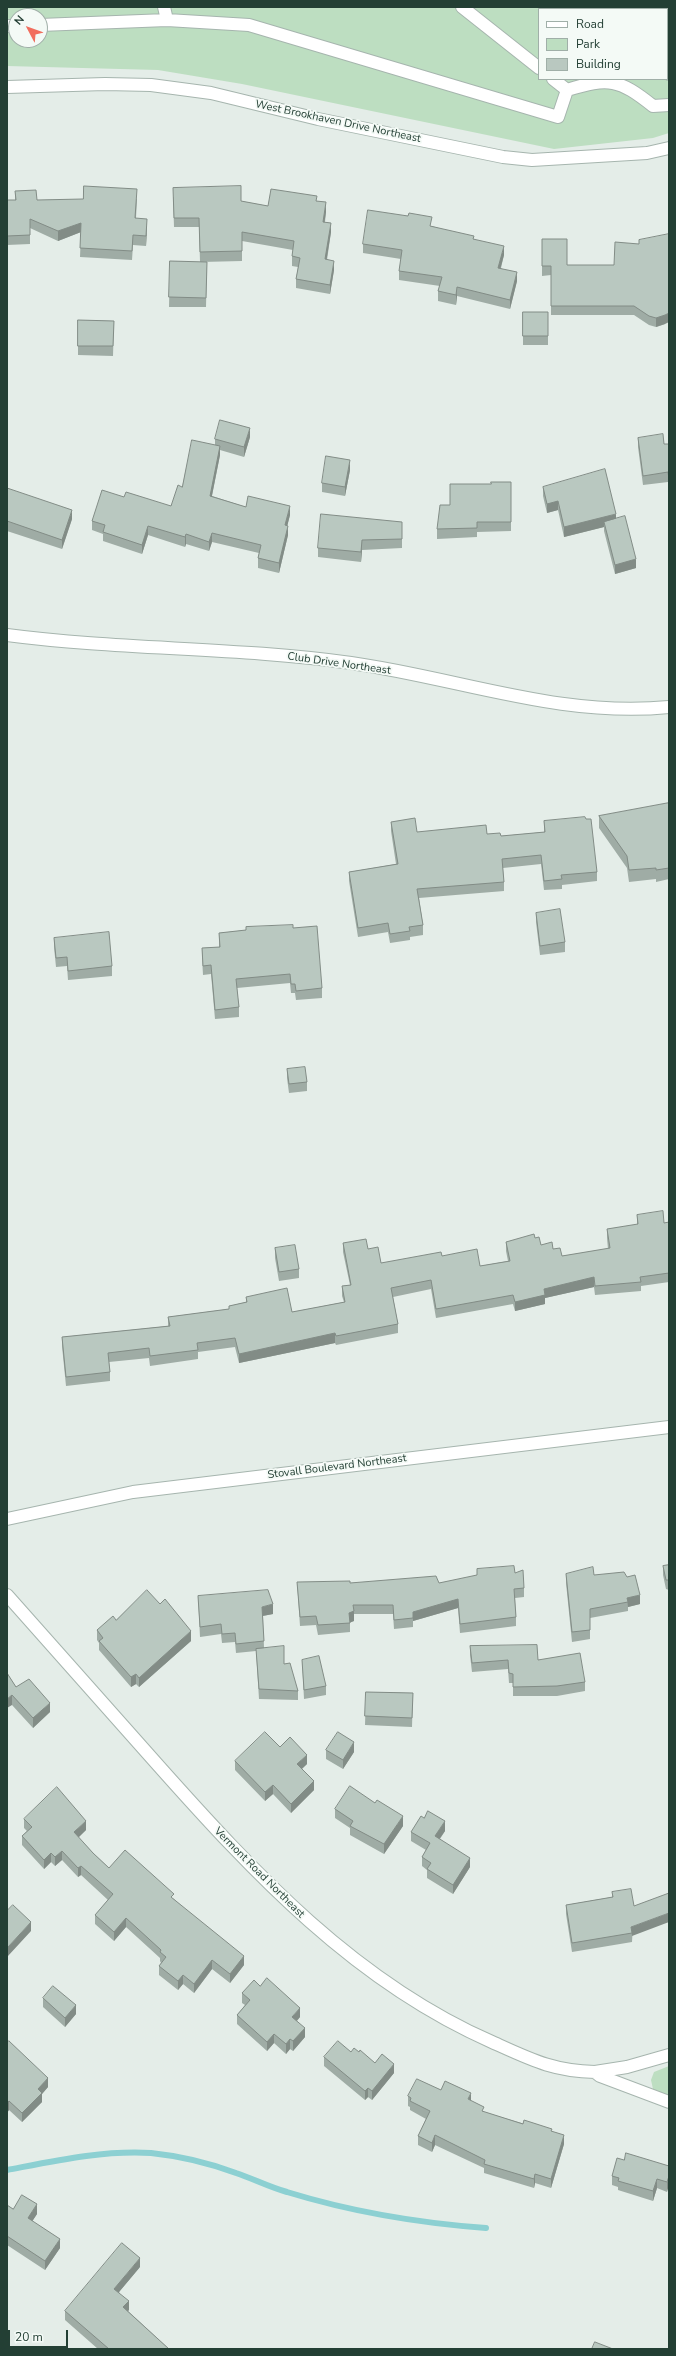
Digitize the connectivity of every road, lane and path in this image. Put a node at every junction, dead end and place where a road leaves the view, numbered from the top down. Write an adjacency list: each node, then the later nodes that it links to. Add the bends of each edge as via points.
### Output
1 (164, 7): 3 (street)
2 (462, 7): 5 (street)
3 (167, 20): 4 (street); 8 (street, via 249,25 558,117)
4 (48, 25)
5 (538, 67)
6 (554, 80): 8 (street)
7 (7, 87): 10 (street, West Brookhaven Drive Northeast, via 143,85 211,93 334,122 503,157 532,160 647,153)
8 (567, 90): 9 (street, via 591,82 612,81 632,90 653,106)
9 (669, 105)
10 (669, 148)
11 (7, 635): 12 (street, Club Drive Northeast, via 78,643 298,656 354,663 553,704 605,710)
12 (669, 707)
13 (669, 1427): 14 (street, Stovall Boulevard Northeast, via 133,1492)
14 (7, 1519)
15 (7, 1595): 17 (street, Vermont Road Northeast, via 226,1842 311,1924 392,1987 466,2031 546,2066 573,2072)
16 (669, 2055): 17 (street, Vermont Road Northeast, via 627,2067)
17 (595, 2072): 18 (street, Vermont Road Northeast)
18 (669, 2102)

